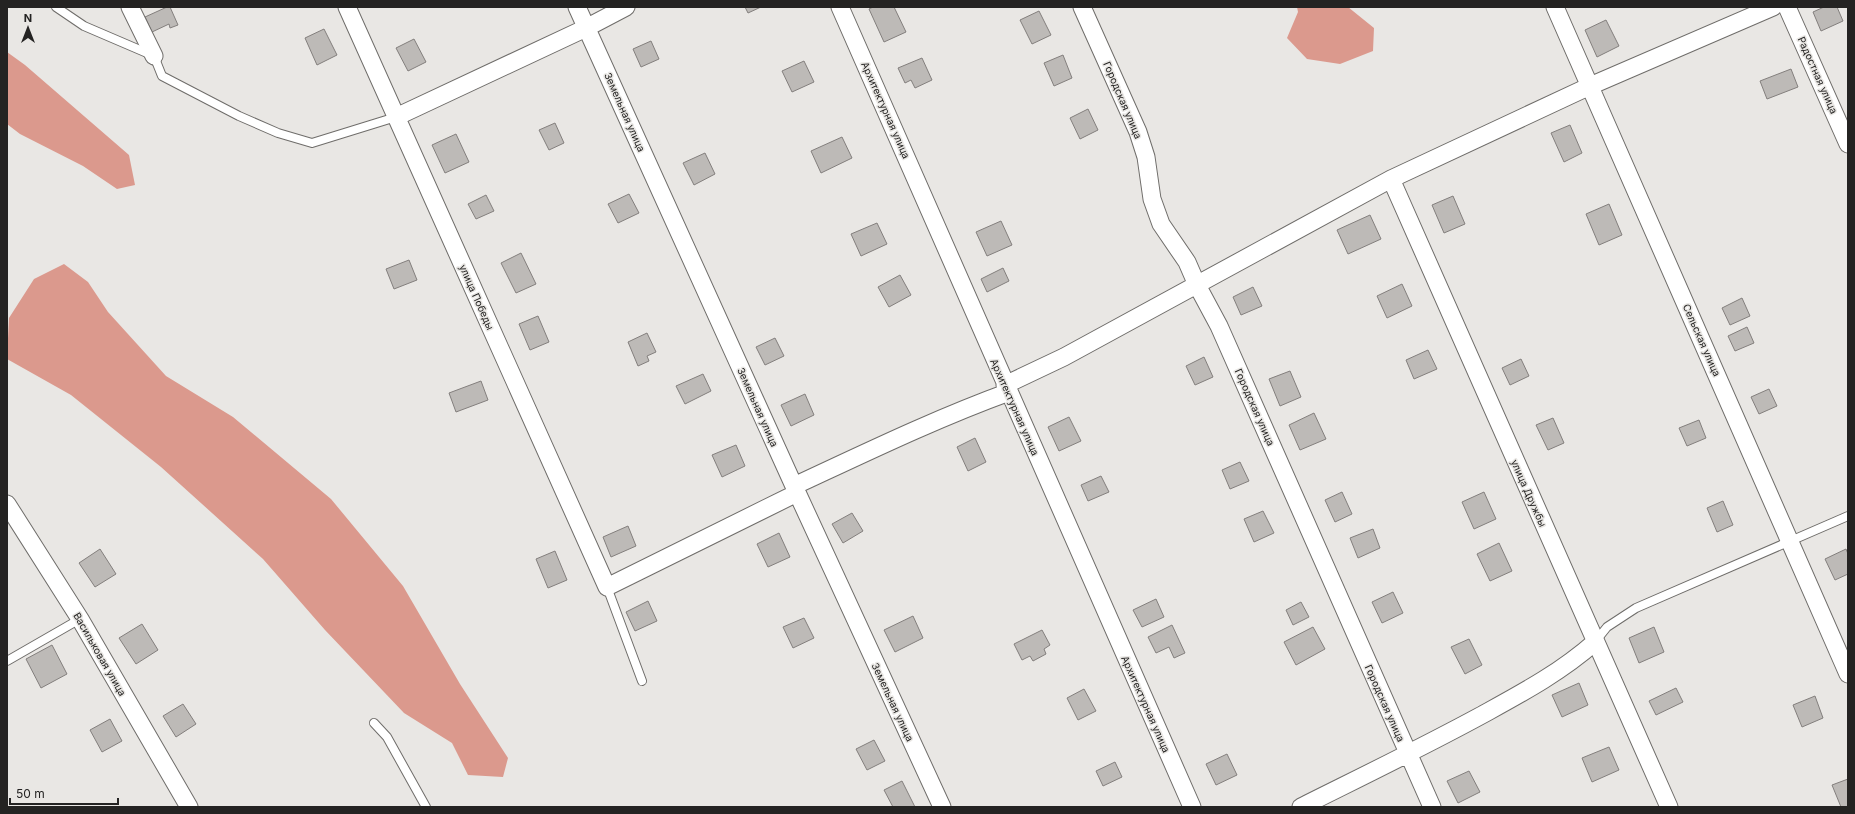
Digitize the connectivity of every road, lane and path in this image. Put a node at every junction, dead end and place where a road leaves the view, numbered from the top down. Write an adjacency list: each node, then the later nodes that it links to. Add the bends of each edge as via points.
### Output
1 (56, 7): 12 (lane, via 84,26)
2 (130, 7): 12 (street)
3 (347, 7): 14 (street, улица Победы)
4 (577, 7): 11 (street, Земельная улица)
5 (626, 7): 11 (street)
6 (840, 7): 18 (street, Архитектурная улица)
7 (1082, 7): 17 (street, Городская улица, via 1138,132 1146,157 1152,199 1161,224 1187,262)
8 (1555, 7): 13 (street, Сельская улица)
9 (1772, 7): 13 (street)
10 (1787, 7): 15 (street, Радостная улица)
11 (586, 28): 14 (street); 19 (street, Земельная улица)
12 (154, 56): 14 (lane, via 162,76 239,116 312,143)
13 (1590, 86): 16 (street); 22 (street, Сельская улица)
14 (396, 116): 23 (street, улица Победы)
15 (1848, 144)
16 (1391, 179): 17 (street); 25 (street, улица Дружбы)
17 (1197, 285): 18 (street); 30 (street, Городская улица, via 1219,326)
18 (1007, 388): 19 (street); 34 (street, Архитектурная улица)
19 (796, 489): 23 (street); 33 (street, Земельная улица)
20 (7, 504): 24 (street, Васильковая улица)
21 (1848, 516): 22 (lane)
22 (1790, 541): 25 (lane, via 1636,608 1607,627); 27 (street, Сельская улица)
23 (607, 587): 28 (lane)
24 (80, 619): 26 (lane); 31 (street, Васильковая улица)
25 (1595, 642): 30 (street, via 1574,661 1532,688); 37 (street, улица Дружбы)
26 (7, 661)
27 (1848, 674)
28 (642, 681)
29 (374, 723): 32 (lane, via 387,736)
30 (1408, 755): 35 (street); 36 (street, Городская улица)
31 (189, 807)
32 (426, 807)
33 (942, 807)
34 (1192, 807)
35 (1301, 807)
36 (1432, 807)
37 (1669, 807)

